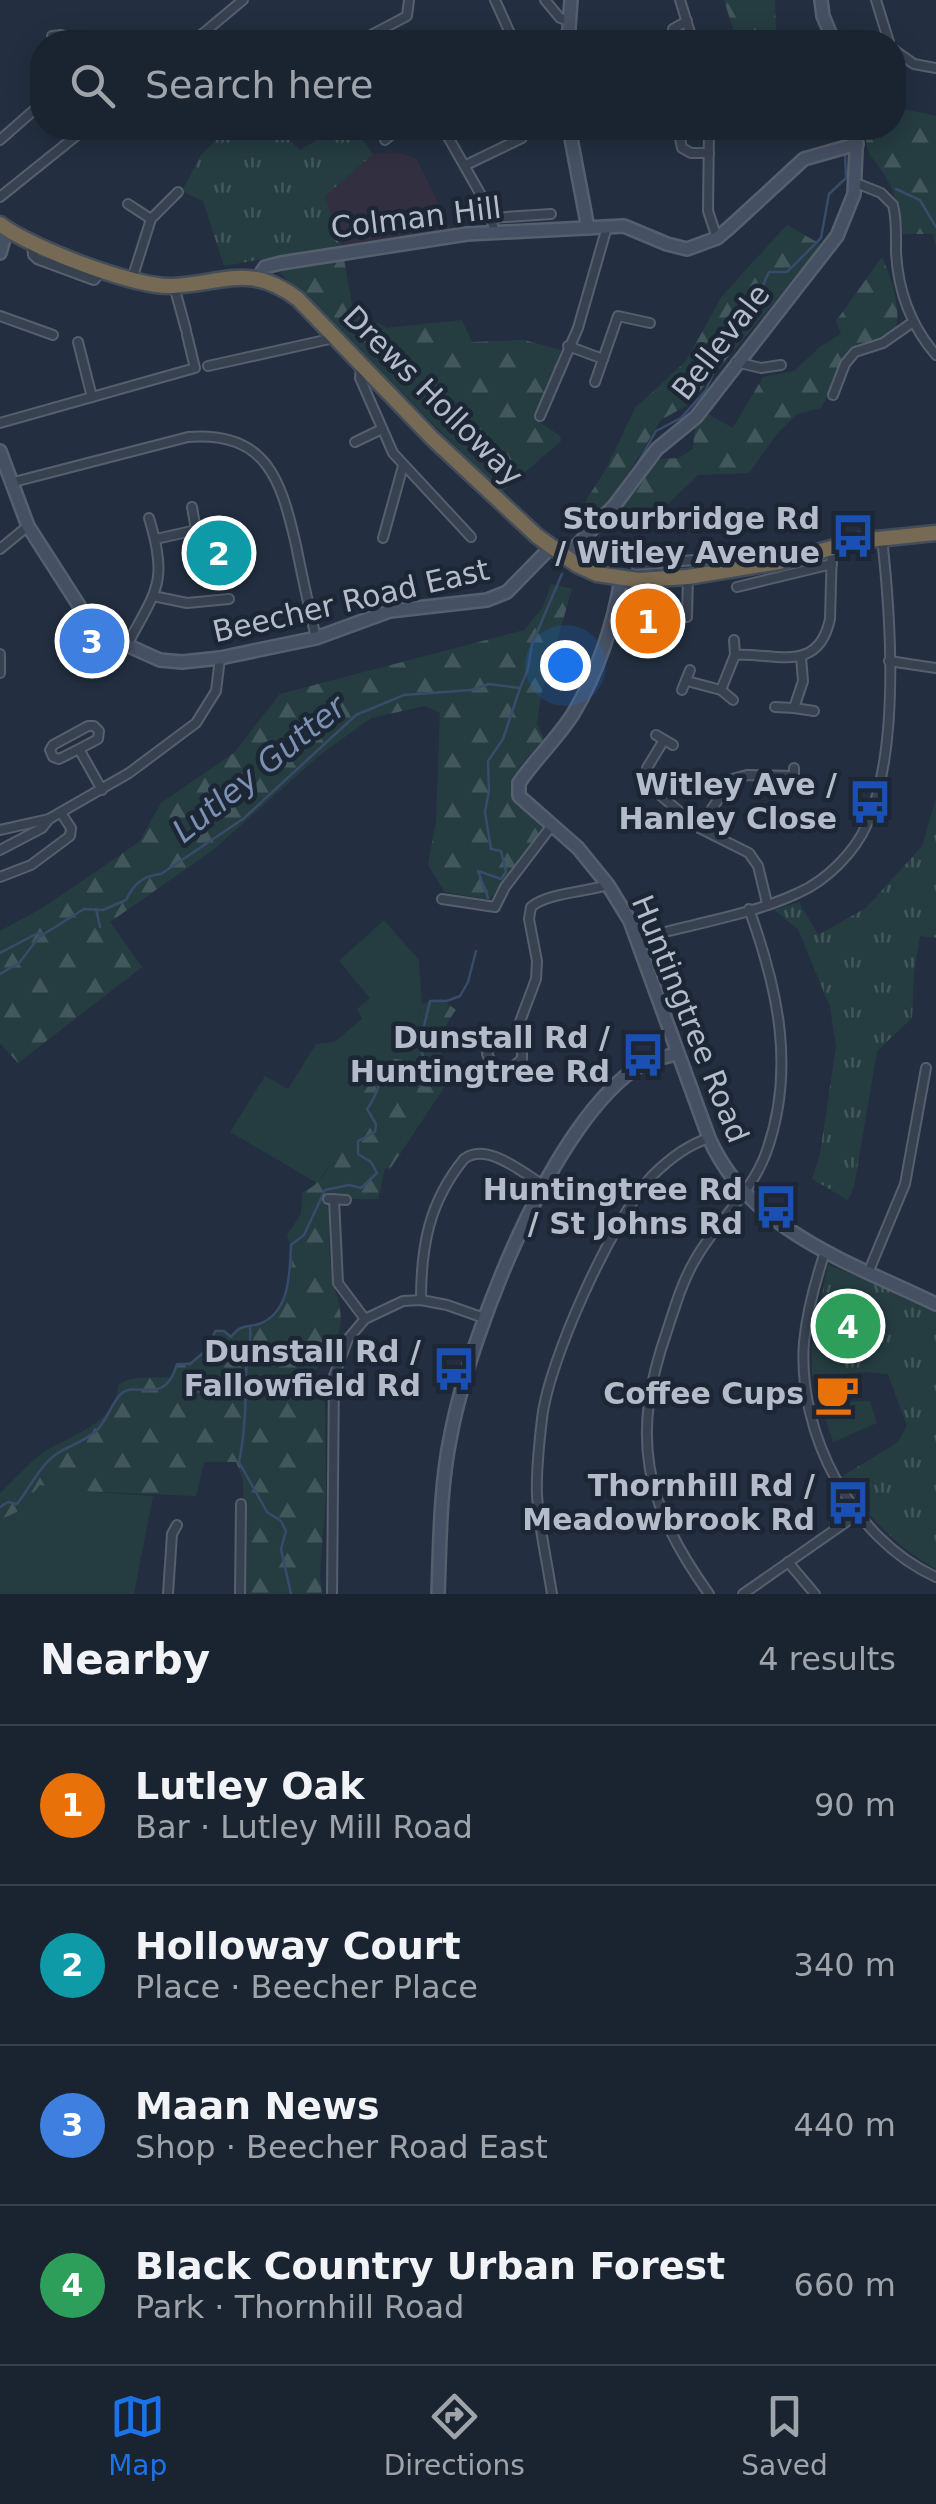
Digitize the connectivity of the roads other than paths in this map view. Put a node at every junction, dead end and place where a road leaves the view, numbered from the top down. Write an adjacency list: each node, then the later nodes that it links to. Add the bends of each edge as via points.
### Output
1 (242, 0): 11 (street)
2 (409, 0): 12 (street, via 406,16)
3 (495, 0): 13 (street)
4 (545, 0): 10 (street)
5 (571, 0): 10 (street)
6 (680, 0): 9 (street)
7 (820, 0): 17 (street)
8 (876, 0): 18 (street)
9 (686, 20): 15 (street); 16 (street)
10 (570, 21): 14 (street)
11 (208, 30)
12 (380, 30)
13 (509, 30)
14 (569, 30)
15 (672, 30)
16 (689, 30)
17 (828, 30)
18 (885, 30)
19 (906, 58): 20 (street)
20 (936, 68)
21 (30, 114): 22 (street)
22 (0, 140)
23 (71, 140): 35 (street)
24 (450, 140): 32 (street)
25 (518, 140): 32 (street)
26 (572, 140): 38 (street)
27 (680, 140): 31 (street, via 691,153)
28 (709, 140): 31 (street)
29 (857, 140): 30 (street, Bellevale)
30 (857, 144): 33 (street, Bellevale); 47 (street, via 804,159)
31 (709, 153): 47 (street, via 708,211)
32 (466, 165): 42 (street)
33 (856, 183): 53 (street, via 893,204 900,281); 61 (street, Bellevale, via 837,236)
34 (178, 192): 36 (street)
35 (0, 197)
36 (169, 202): 39 (street); 41 (street)
37 (128, 204): 41 (street)
38 (586, 206): 45 (street); 46 (street, via 582,217)
39 (178, 210)
40 (551, 214): 42 (street)
41 (151, 219): 50 (street)
42 (492, 224): 46 (street, Colman Hill); 49 (street, Colman Hill, via 265,266)
43 (4, 226): 48 (street); 50 (highway)
44 (607, 227): 45 (street, Colman Hill); 47 (street, Colman Hill, via 632,228 678,248); 58 (street)
45 (588, 228): 46 (street, Colman Hill)
46 (562, 229)
47 (716, 238)
48 (0, 254)
49 (258, 278): 51 (highway); 56 (highway, Drews Holloway, via 298,300)
50 (132, 279): 51 (highway)
51 (174, 286): 67 (street, via 195,368)
52 (0, 316): 55 (street)
53 (913, 322): 59 (street); 66 (street, via 856,352)
54 (650, 323): 60 (street, via 618,316)
55 (53, 335)
56 (334, 338): 62 (highway, Drews Holloway); 64 (street)
57 (78, 342): 67 (street)
58 (568, 346): 60 (street); 68 (street)
59 (936, 354)
60 (603, 358): 65 (street)
61 (736, 362): 63 (street); 88 (street, Bellevale, via 696,418 657,450)
62 (361, 365): 70 (street, via 360,378); 86 (highway, Drews Holloway)
63 (781, 365)
64 (208, 366)
65 (595, 382)
66 (833, 394)
67 (92, 397): 69 (street)
68 (540, 416)
69 (0, 423)
70 (382, 429): 71 (street); 73 (street)
71 (355, 442)
72 (0, 451): 74 (street, Beecher Road East)
73 (403, 466): 80 (street); 81 (street)
74 (7, 489): 77 (street, Beecher Road East); 98 (street, via 188,437 244,445 278,478)
75 (192, 508): 78 (street)
76 (149, 518): 83 (street)
77 (28, 526): 87 (street); 100 (street, Beecher Road East, via 94,626)
78 (196, 530): 83 (street); 85 (street)
79 (936, 532): 82 (highway)
80 (383, 538)
81 (471, 538)
82 (882, 538): 84 (highway); 105 (street)
83 (156, 539): 95 (street, via 161,570)
84 (832, 546): 89 (street); 91 (highway)
85 (200, 547)
86 (551, 547): 88 (highway, Drews Holloway); 98 (street, Beecher Road East, via 496,596 390,612)
87 (0, 549)
88 (566, 558): 93 (highway, Drews Holloway)
89 (832, 564): 94 (street); 103 (street, via 827,630)
90 (636, 565): 91 (street, via 753,556)
91 (764, 565): 92 (highway)
92 (688, 577): 93 (highway); 97 (street)
93 (622, 579): 120 (street, Huntingtree Road, via 589,683 518,792)
94 (736, 587)
95 (153, 596): 96 (street, via 187,603); 100 (street)
96 (229, 599)
97 (686, 617)
98 (316, 638): 104 (street, Beecher Road East)
99 (734, 640): 102 (street)
100 (126, 647): 104 (street, Beecher Road East, via 160,660)
101 (0, 654): 108 (street)
102 (735, 655): 103 (street); 109 (street)
103 (800, 657): 112 (street, via 804,682)
104 (220, 658): 117 (street, via 216,691 196,723)
105 (890, 661): 106 (street); 127 (street, via 882,759 863,831 816,882)
106 (936, 668)
107 (690, 670): 109 (street, via 684,686)
108 (0, 673)
109 (721, 690): 110 (street)
110 (733, 700)
111 (776, 707): 112 (street)
112 (794, 708): 113 (street)
113 (814, 711)
114 (664, 740): 121 (street, via 647,784)
115 (79, 749): 115 (street, via 59,759 50,750 94,726 98,739); 117 (street)
116 (794, 787): 121 (street, via 794,772 741,776)
117 (102, 790): 118 (street)
118 (61, 812): 119 (street); 124 (street, via 70,836)
119 (49, 820): 122 (street); 123 (street)
120 (553, 824): 125 (street, Huntingtree Road); 126 (street, via 496,907)
121 (699, 828): 127 (street, via 750,853)
122 (0, 830)
123 (0, 850)
124 (0, 878)
125 (608, 885): 129 (street, Huntingtree Road); 130 (street, via 533,904 536,978)
126 (442, 899)
127 (767, 903): 128 (street)
128 (748, 909): 129 (street); 135 (street, via 776,992 782,1081 767,1150)
129 (638, 939): 131 (street, Huntingtree Road)
130 (514, 1035): 130 (street, via 522,1059 508,1071 495,1068 487,1054 491,1045)
131 (677, 1054): 133 (street, Huntingtree Road); 134 (street, via 644,1063 624,1078 574,1136)
132 (926, 1068): 138 (street, via 905,1184)
133 (708, 1138): 135 (street, Huntingtree Road); 154 (street, via 664,1165 622,1219 549,1388 537,1493)
134 (545, 1186): 139 (street, via 483,1152 464,1159 426,1231); 141 (street)
135 (744, 1193): 137 (street, Huntingtree Road); 155 (street, via 686,1279 661,1346 645,1418 656,1494)
136 (346, 1200): 142 (street, via 331,1199 338,1283)
137 (825, 1252): 138 (street, Huntingtree Road); 144 (street, via 804,1344 808,1387 824,1452)
138 (868, 1273): 140 (street, Huntingtree Road)
139 (422, 1300): 141 (street); 142 (street, via 394,1303)
140 (936, 1304)
141 (484, 1318): 153 (street, via 448,1449)
142 (365, 1319): 152 (street, via 348,1339 334,1376)
143 (241, 1504): 151 (street)
144 (859, 1513): 148 (street); 149 (street, via 890,1546)
145 (177, 1525): 147 (street)
146 (158, 1548): 147 (street)
147 (170, 1549): 150 (street)
148 (788, 1562): 156 (street); 157 (street)
149 (936, 1577)
150 (168, 1594)
151 (240, 1594)
152 (332, 1594)
153 (438, 1594)
154 (552, 1594)
155 (709, 1594)
156 (742, 1594)
157 (815, 1594)

